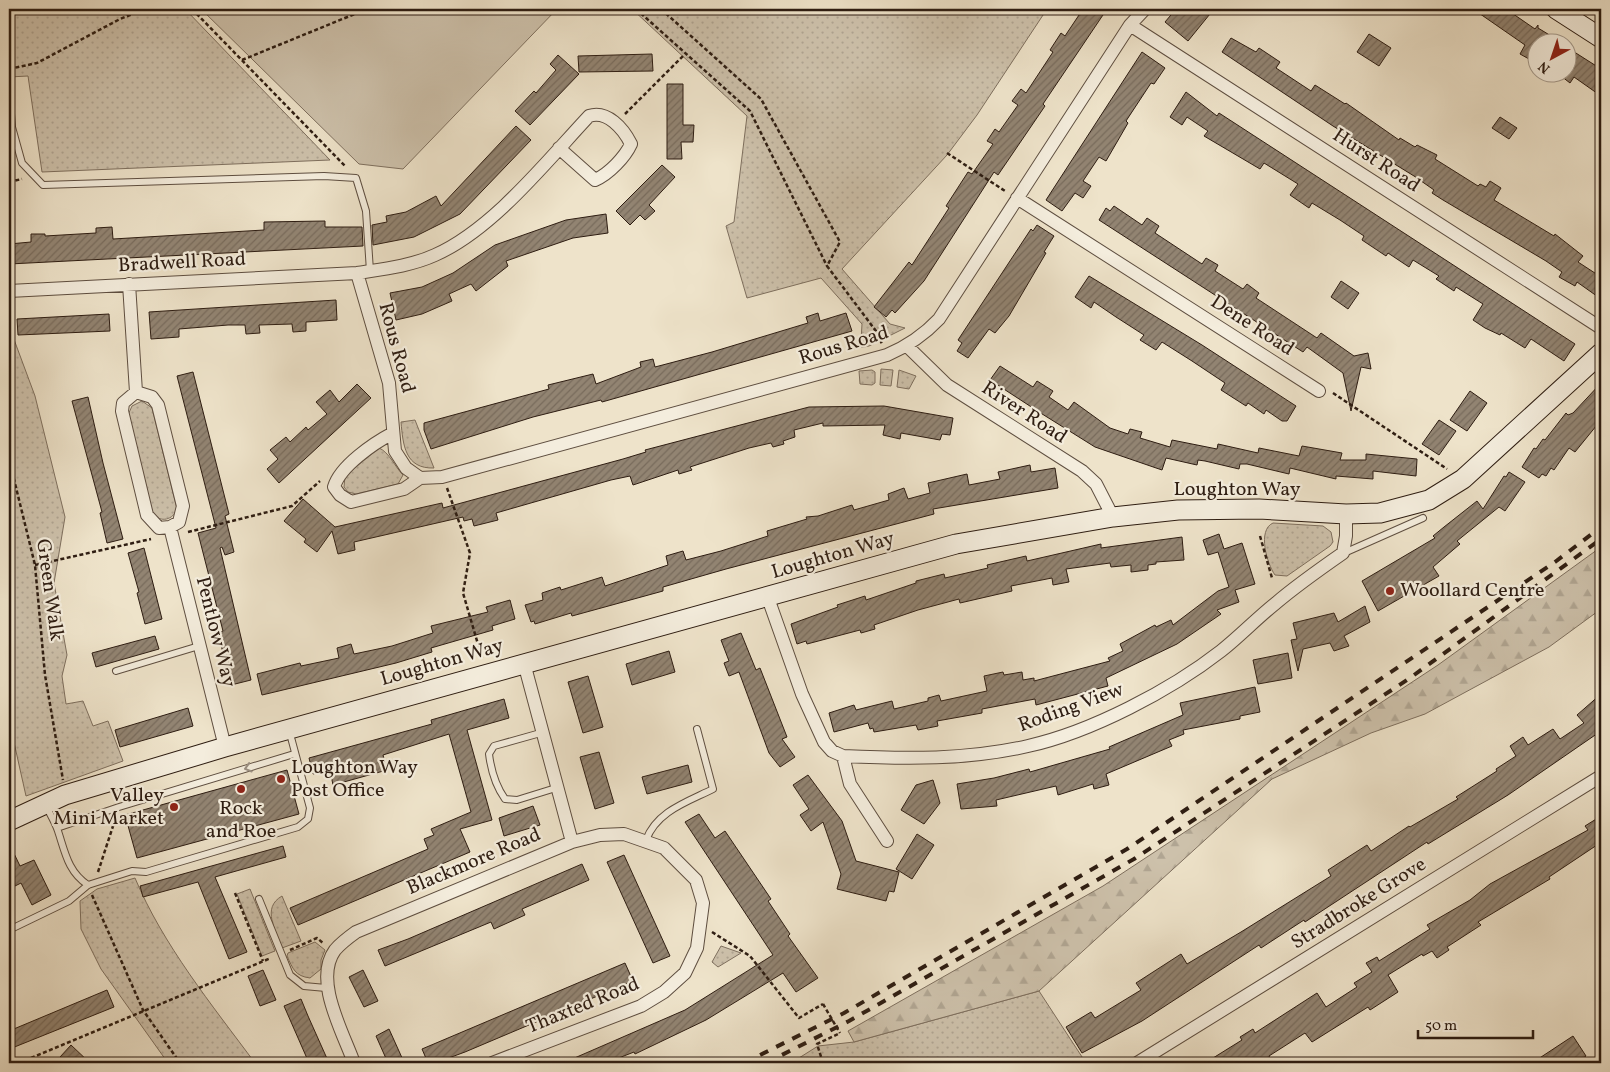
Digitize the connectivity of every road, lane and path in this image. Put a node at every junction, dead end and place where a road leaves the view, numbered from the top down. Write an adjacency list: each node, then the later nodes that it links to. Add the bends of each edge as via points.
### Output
1 (145, 9): 12 (path, via 37,63)
2 (192, 9): 11 (path)
3 (367, 9): 11 (path)
4 (636, 9): 10 (path)
5 (661, 9): 19 (path, via 761,99 840,242)
6 (1145, 9): 8 (street, Rous Road)
7 (1565, 10): 9 (street)
8 (1130, 25): 18 (street, Rous Road); 24 (street, Hurst Road)
9 (1601, 38)
10 (686, 53): 14 (path); 19 (path, via 750,111)
11 (242, 60): 17 (path)
12 (9, 69)
13 (9, 87): 17 (lane, via 12,127 22,163 43,185 324,176)
14 (615, 124): 15 (street, via 598,113 589,116); 15 (street, via 631,144 604,177 596,180 588,176)
15 (559, 148): 20 (street, Bradwell Road, via 497,212 453,247 433,256)
16 (947, 154): 18 (path)
17 (356, 178): 20 (lane, via 366,210)
18 (1017, 198): 25 (street, Rous Road, via 938,319 925,334); 28 (street, Dene Road)
19 (827, 266): 27 (path, via 876,331)
20 (370, 271): 21 (street, Bradwell Road)
21 (357, 273): 22 (street, Bradwell Road); 30 (street, Rous Road, via 389,383)
22 (129, 284): 23 (street, Bradwell Road); 29 (street)
23 (9, 291)
24 (1601, 328)
25 (907, 346): 27 (street, Rous Road); 37 (street, River Road, via 947,385 1082,472 1096,484)
26 (1601, 353): 34 (street, Loughton Way)
27 (887, 355): 32 (street, Rous Road)
28 (1319, 391): 34 (path, via 1328,397 1331,392)
29 (136, 392): 39 (street, via 152,397 158,405 183,506); 39 (street, via 123,403 122,411 147,515 160,528)
30 (393, 433): 33 (street, Rous Road, via 395,452 406,468); 35 (street, via 376,442)
31 (9, 459): 42 (path, Green Walk)
32 (442, 476): 33 (street, Rous Road); 48 (path, via 470,552 463,593)
33 (420, 478): 35 (street, Rous Road, via 404,489 351,502 334,487)
34 (1463, 479): 36 (street, Loughton Way, via 1428,500 1380,513)
35 (336, 481): 39 (path, via 324,478 292,506 198,530)
36 (1346, 514): 37 (street, Loughton Way, via 1232,509 1178,510); 41 (street)
37 (1113, 517): 44 (street, Loughton Way, via 956,544)
38 (1423, 518): 41 (lane)
39 (171, 531): 42 (path); 45 (street, Pentlow Way)
40 (1260, 536): 43 (path)
41 (1343, 553): 54 (street, Roding View, via 1177,682 1135,706 1074,731 1029,746 943,758)
42 (35, 565): 56 (path, Green Walk, via 45,675)
43 (1272, 578)
44 (768, 598): 46 (street, Loughton Way); 54 (street, via 802,694 824,742)
45 (199, 646): 47 (lane); 52 (street, Pentlow Way)
46 (524, 663): 48 (street, Loughton Way); 51 (street, Blackmore Road)
47 (116, 671)
48 (487, 674): 49 (street, Loughton Way)
49 (289, 729): 52 (street, Loughton Way); 53 (lane)
50 (697, 729): 62 (lane, via 713,790 660,818 651,826)
51 (544, 732): 57 (street, Blackmore Road); 57 (lane, via 494,746 489,754 491,770 499,791 506,799 517,800)
52 (225, 747): 58 (street, Loughton Way, via 65,795)
53 (294, 754): 59 (lane, one-way to 59); 65 (lane, via 310,808 308,819 298,827 146,872 132,871)
54 (843, 756): 63 (street, via 850,784)
55 (1601, 776): 82 (street, Stradbroke Grove)
56 (64, 785)
57 (559, 787): 64 (street, Blackmore Road)
58 (45, 805): 60 (street, Loughton Way); 61 (lane)
59 (119, 806): 61 (lane); 65 (path, via 121,813 113,815 115,820 98,873)
60 (9, 822)
61 (57, 828): 65 (lane, via 69,865 78,879)
62 (646, 840): 64 (street, Thaxted Road, via 624,834 600,835); 68 (street, Thaxted Road, via 664,848 696,880 702,903)
63 (887, 841)
64 (572, 842): 73 (street, Blackmore Road, via 356,932 335,950 328,966)
65 (88, 885): 69 (lane, via 69,901); 74 (path)
66 (235, 893): 72 (path)
67 (260, 899): 71 (lane)
68 (701, 925): 75 (path, bridge, via 750,956 799,1018 823,1004 840,1033 817,1044); 79 (street, Thaxted Road, via 697,948 685,973 664,992 641,1006)
69 (9, 930)
70 (317, 938): 71 (path)
71 (281, 954): 72 (path); 73 (lane, via 290,975 304,986)
72 (263, 961): 74 (path)
73 (326, 988): 78 (street, Blackmore Road)
74 (143, 1010): 76 (path); 77 (path)
75 (822, 1062): 80 (path); 81 (path)
76 (19, 1063)
77 (180, 1063)
78 (354, 1063)
79 (492, 1063)
80 (816, 1063)
81 (833, 1063)
82 (1138, 1063)

